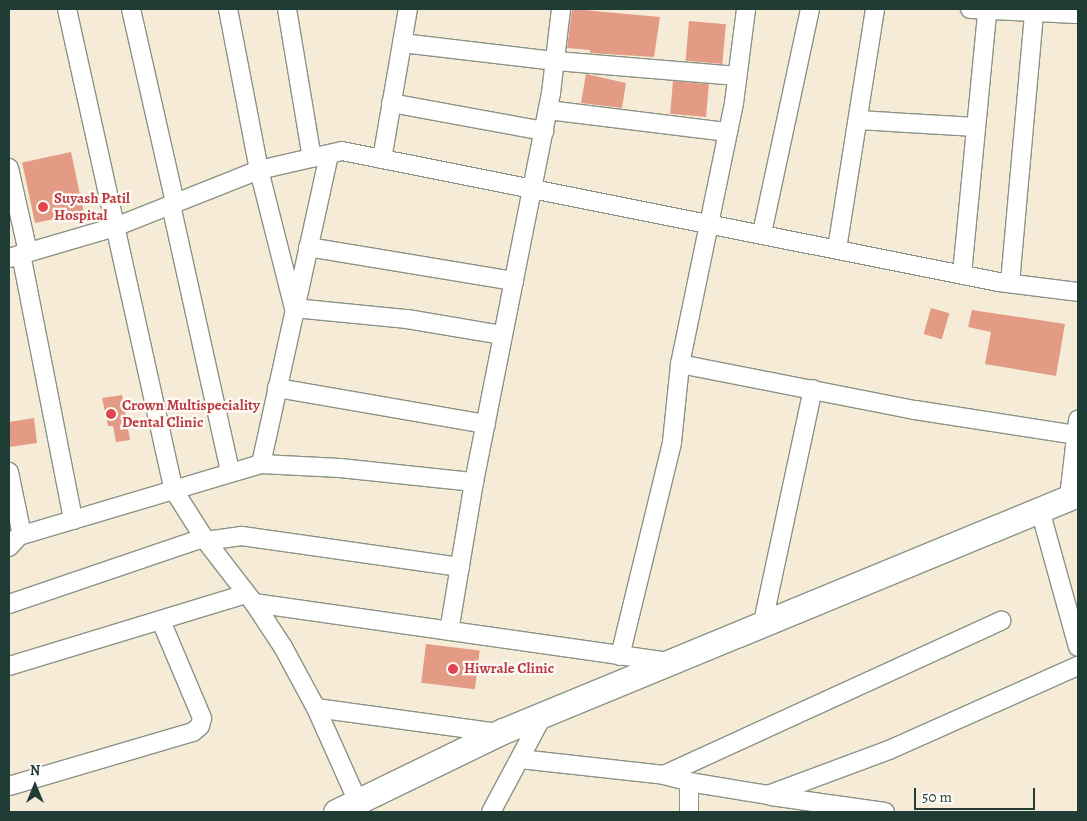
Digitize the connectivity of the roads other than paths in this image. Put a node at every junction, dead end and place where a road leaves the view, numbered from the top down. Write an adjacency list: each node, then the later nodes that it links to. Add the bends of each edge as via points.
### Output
1 (67, 9): 29 (street)
2 (131, 9): 27 (street)
3 (228, 9): 25 (street)
4 (287, 9): 22 (street)
5 (408, 9): 13 (street)
6 (561, 9): 14 (street)
7 (746, 9): 15 (street)
8 (810, 9): 30 (street)
9 (875, 9): 18 (street)
10 (979, 10): 11 (street); 19 (street)
11 (1034, 13): 12 (street); 36 (street)
12 (1078, 14)
13 (402, 43): 14 (street); 16 (street)
14 (556, 61): 15 (street); 17 (street)
15 (737, 76): 21 (street)
16 (392, 104): 20 (street); 23 (street)
17 (548, 110): 20 (street); 21 (street)
18 (858, 120): 19 (street); 32 (street)
19 (976, 127): 34 (street)
20 (544, 131): 26 (street)
21 (728, 132): 28 (street)
22 (320, 156): 23 (street, via 342,151); 25 (street); 31 (street)
23 (382, 159): 26 (street)
24 (9, 168): 33 (street)
25 (259, 170): 27 (street); 38 (street)
26 (533, 188): 28 (street); 35 (street)
27 (173, 204): 29 (street); 47 (street)
28 (709, 222): 30 (street); 40 (street)
29 (115, 227): 33 (street); 49 (street)
30 (762, 233): 32 (street)
31 (308, 247): 35 (street); 38 (street)
32 (837, 249): 34 (street)
33 (19, 255): 52 (street)
34 (962, 274): 36 (street)
35 (514, 281): 39 (street)
36 (1010, 283): 37 (street)
37 (1078, 292)
38 (294, 308): 39 (street, via 407,319); 41 (street)
39 (503, 335): 43 (street)
40 (680, 364): 42 (street); 63 (street, via 672,442)
41 (277, 388): 43 (street); 45 (street)
42 (813, 389): 44 (street, via 915,410); 60 (street)
43 (486, 424): 48 (street)
44 (1077, 427): 50 (street)
45 (261, 464): 47 (street); 48 (street, via 340,468)
46 (9, 472): 54 (street)
47 (230, 472): 49 (street)
48 (474, 482): 55 (street)
49 (173, 489): 52 (street); 53 (street)
50 (1074, 496): 51 (street)
51 (1040, 510): 60 (street); 62 (street)
52 (73, 520): 54 (street)
53 (204, 540): 55 (street, via 242,536); 56 (street); 57 (street)
54 (15, 541)
55 (460, 567): 61 (street)
56 (250, 598): 58 (street); 61 (street); 67 (street)
57 (9, 604)
58 (161, 621): 65 (street); 73 (street, via 202,718 200,726 193,732)
59 (1001, 621): 71 (street)
60 (763, 622): 64 (street)
61 (449, 630): 63 (street)
62 (1078, 646)
63 (620, 656): 64 (street)
64 (667, 662): 68 (street)
65 (9, 666)
66 (1078, 666): 74 (street, via 889,750)
67 (316, 708): 69 (street); 75 (street)
68 (544, 714): 69 (street); 70 (street)
69 (498, 733): 75 (street)
70 (520, 759): 71 (street); 76 (street)
71 (664, 775): 72 (street)
72 (690, 782): 74 (street); 77 (street)
73 (9, 786)
74 (768, 795): 78 (street)
75 (349, 809)
76 (491, 812)
77 (689, 812)
78 (885, 812)

